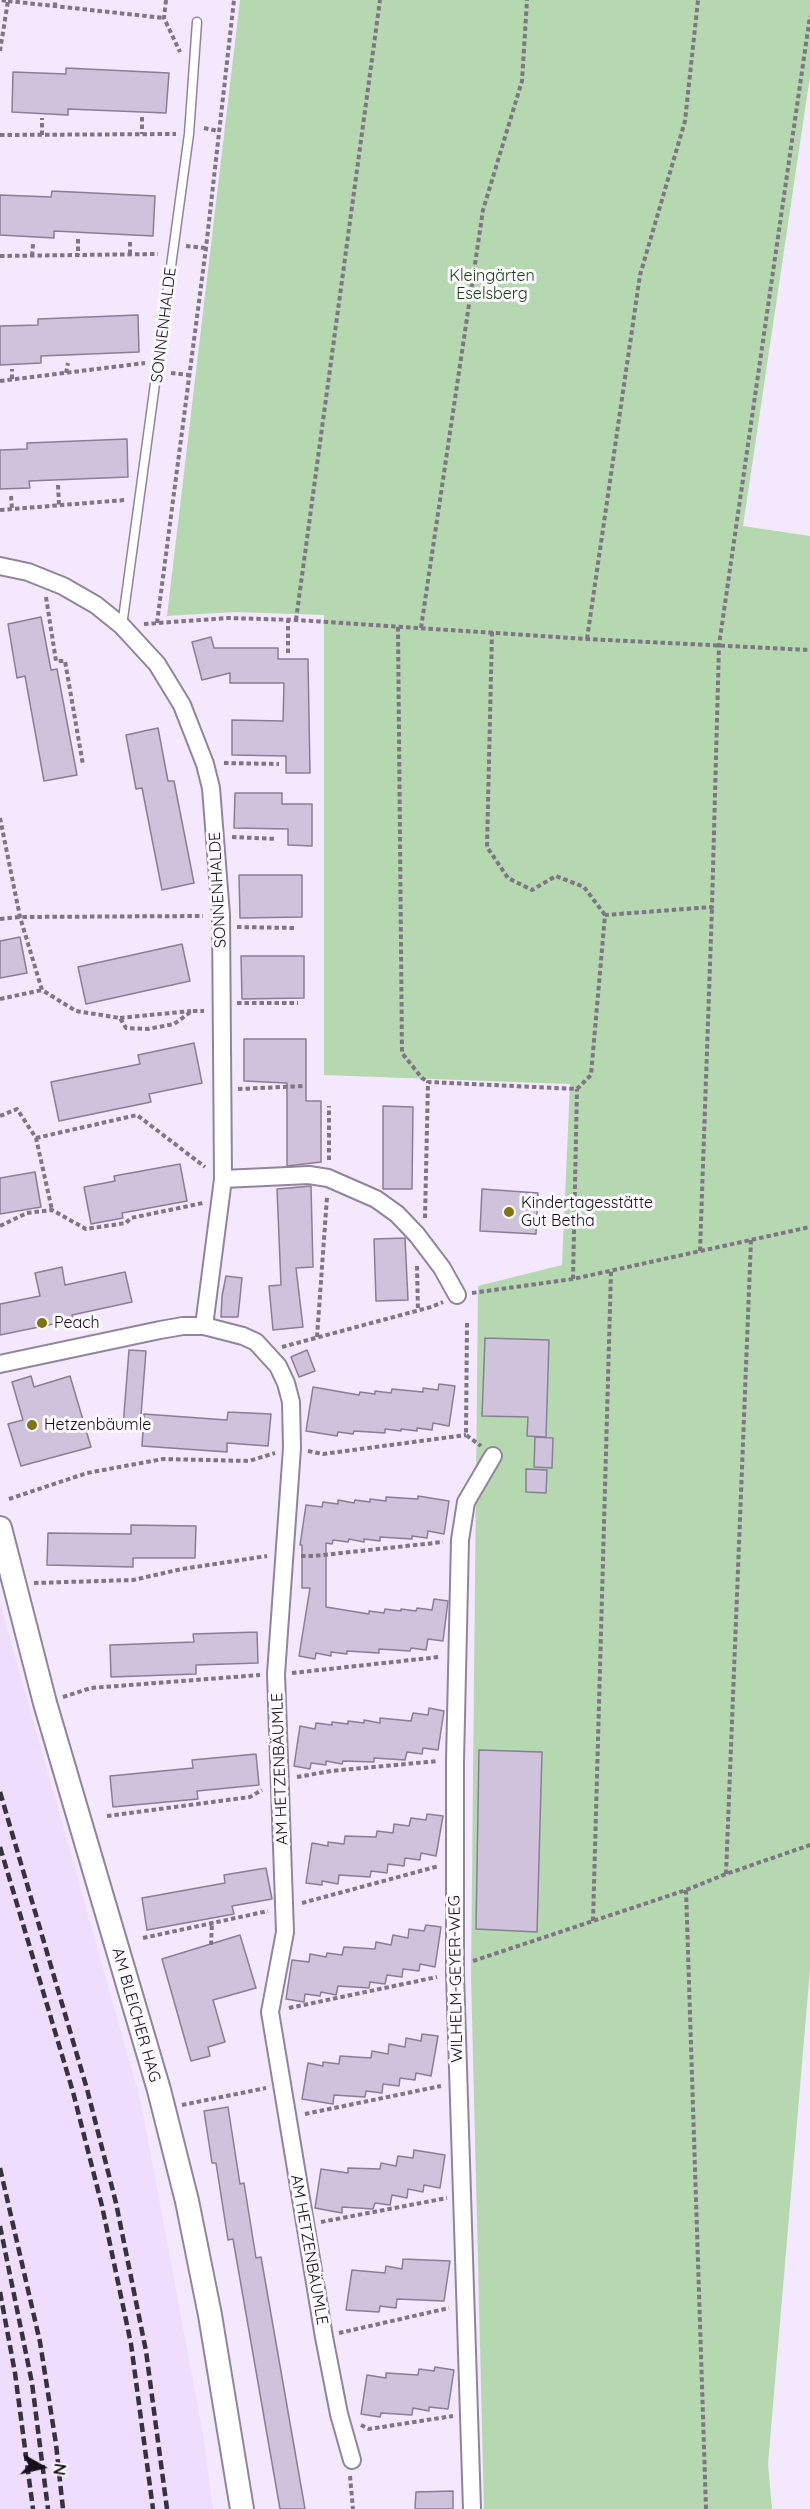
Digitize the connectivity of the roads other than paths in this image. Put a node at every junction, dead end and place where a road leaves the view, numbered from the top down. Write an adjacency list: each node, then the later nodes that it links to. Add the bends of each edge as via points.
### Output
1 (197, 22): 3 (lane, SONNENHALDE, via 189,134)
2 (0, 566): 3 (street, SONNENHALDE, via 63,586)
3 (122, 626): 4 (street, SONNENHALDE, via 157,664 182,705 211,788 221,921)
4 (223, 1179): 5 (street, via 296,1175 328,1178 376,1199 397,1214 421,1240); 6 (street, SONNENHALDE)
5 (457, 1295)
6 (204, 1326): 7 (street, AM HETZENBÄUMLE, via 150,1332); 10 (street, AM HETZENBÄUMLE, via 243,1336 266,1351 278,1366 291,1402 292,1448 276,1674 285,1932 270,2012 324,2337)
7 (0, 1364)
8 (493, 1456): 12 (street, WILHELM-GEYER-WEG, via 466,1502 460,1540 455,1761 455,1970)
9 (0, 1528): 11 (street, AM BLEICHER HAG, via 45,1703 159,2090 187,2201)
10 (352, 2460)
11 (242, 2509)
12 (472, 2509)

